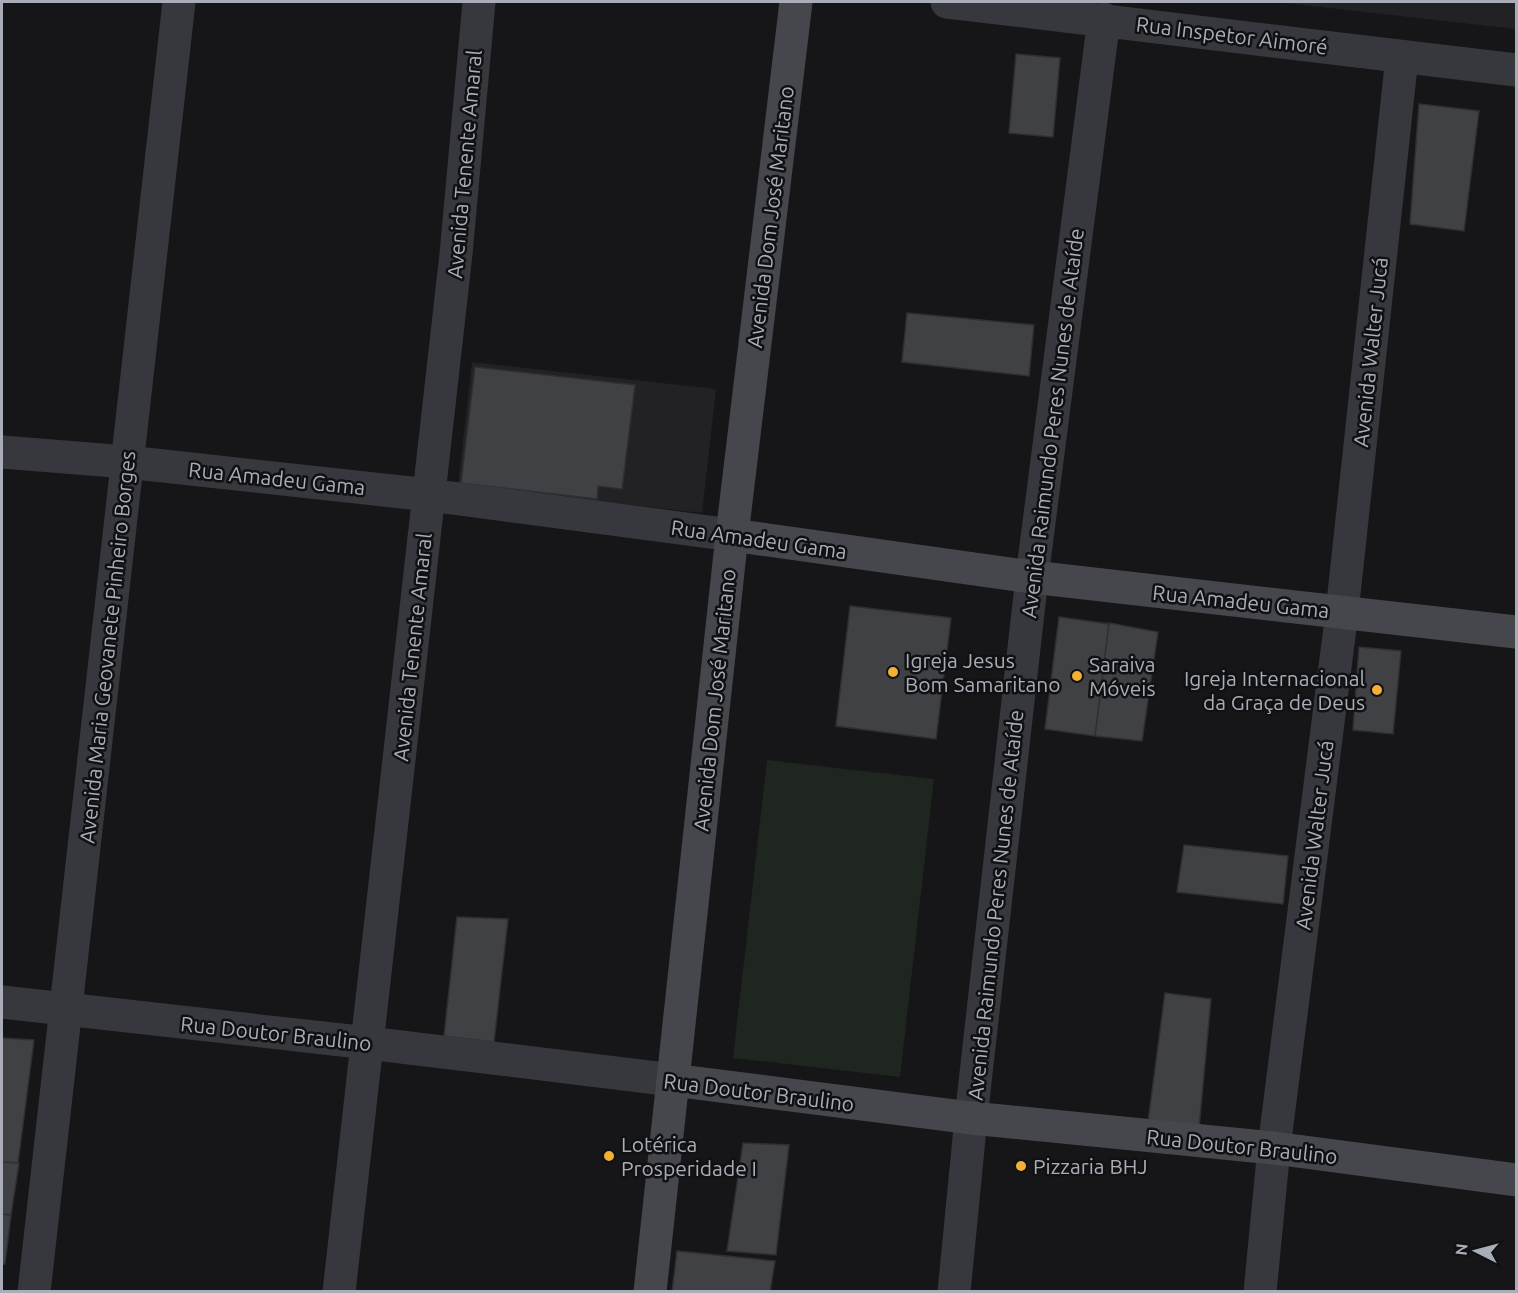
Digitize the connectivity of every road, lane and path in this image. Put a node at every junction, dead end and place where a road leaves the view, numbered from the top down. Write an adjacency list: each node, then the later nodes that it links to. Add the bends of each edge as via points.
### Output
1 (179, 2): 9 (street, Avenida Maria Geovanete Pinheiro Borges)
2 (479, 2): 10 (street, Avenida Tenente Amaral)
3 (796, 2): 11 (street, Avenida Dom José Maritano)
4 (947, 2): 5 (street, Rua Inspetor Aimoré)
5 (1104, 19): 6 (street, Rua Inspetor Aimoré); 12 (street, Avenida Raimundo Peres Nunes de Ataíde)
6 (1402, 57): 7 (street, Rua Inspetor Aimoré); 13 (street, Avenida Walter Jucá)
7 (1516, 70)
8 (2, 452): 9 (street, Rua Amadeu Gama)
9 (128, 462): 10 (street, Rua Amadeu Gama); 16 (street, Avenida Maria Geovanete Pinheiro Borges)
10 (429, 495): 11 (street, Rua Amadeu Gama); 17 (street, Avenida Tenente Amaral)
11 (732, 535): 12 (street, Rua Amadeu Gama); 18 (street, Avenida Dom José Maritano)
12 (1032, 577): 13 (street, Rua Amadeu Gama); 19 (street, Avenida Raimundo Peres Nunes de Ataíde)
13 (1342, 612): 14 (street, Rua Amadeu Gama); 20 (street, Avenida Walter Jucá)
14 (1516, 632)
15 (2, 1002): 16 (street, Rua Doutor Braulino)
16 (67, 1010): 17 (street, Rua Doutor Braulino); 22 (street, Avenida Maria Geovanete Pinheiro Borges)
17 (368, 1043): 18 (street, Rua Doutor Braulino); 23 (street, Avenida Tenente Amaral)
18 (673, 1080): 19 (street, Rua Doutor Braulino); 24 (street, Avenida Dom José Maritano)
19 (971, 1118): 20 (street, Rua Doutor Braulino); 25 (street, Avenida Raimundo Peres Nunes de Ataíde)
20 (1274, 1148): 21 (street, Rua Doutor Braulino); 26 (street, Avenida Walter Jucá)
21 (1516, 1180)
22 (34, 1292)
23 (339, 1292)
24 (650, 1292)
25 (954, 1292)
26 (1260, 1292)

